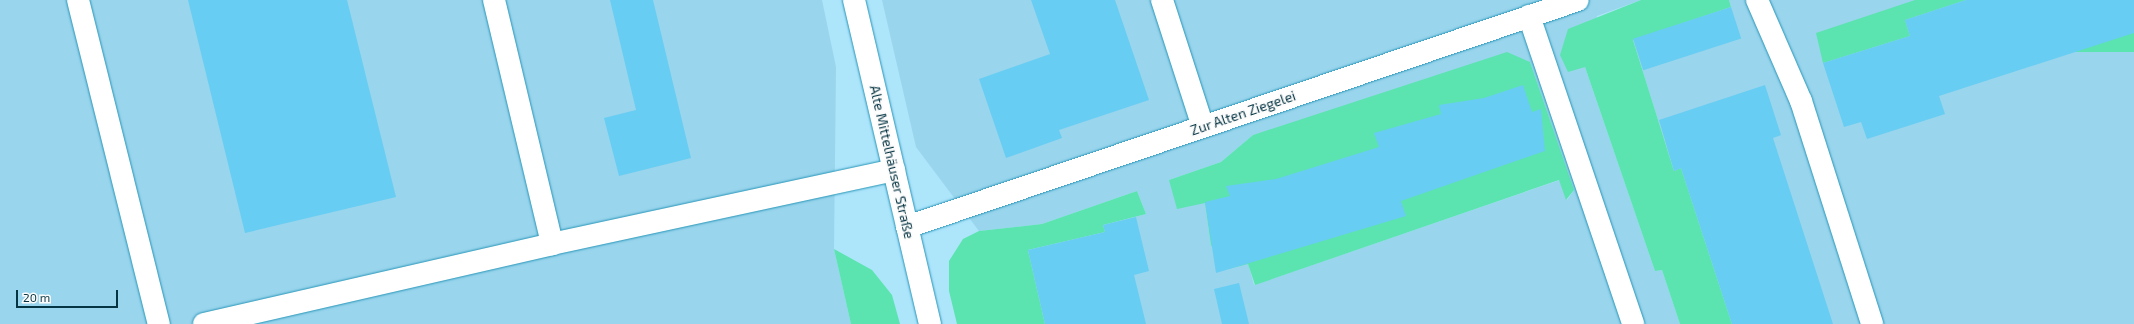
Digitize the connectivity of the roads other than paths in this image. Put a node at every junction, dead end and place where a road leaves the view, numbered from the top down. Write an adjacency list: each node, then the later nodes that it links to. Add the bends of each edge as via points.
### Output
1 (78, 0): 12 (street)
2 (494, 0): 11 (street)
3 (854, 0): 9 (street, Alte Mittelhäuser Straße)
4 (1162, 0): 8 (street)
5 (1578, 0): 7 (street, Zur Alten Ziegelei)
6 (1757, 0): 16 (street, via 1801,101)
7 (1529, 16): 8 (street, Zur Alten Ziegelei); 15 (street)
8 (1203, 127): 10 (street, Zur Alten Ziegelei)
9 (894, 170): 10 (street, Alte Mittelhäuser Straße); 11 (street)
10 (907, 227): 14 (street, Alte Mittelhäuser Straße)
11 (552, 244): 13 (street)
12 (158, 324)
13 (204, 324)
14 (930, 324)
15 (1633, 324)
16 (1872, 324)

